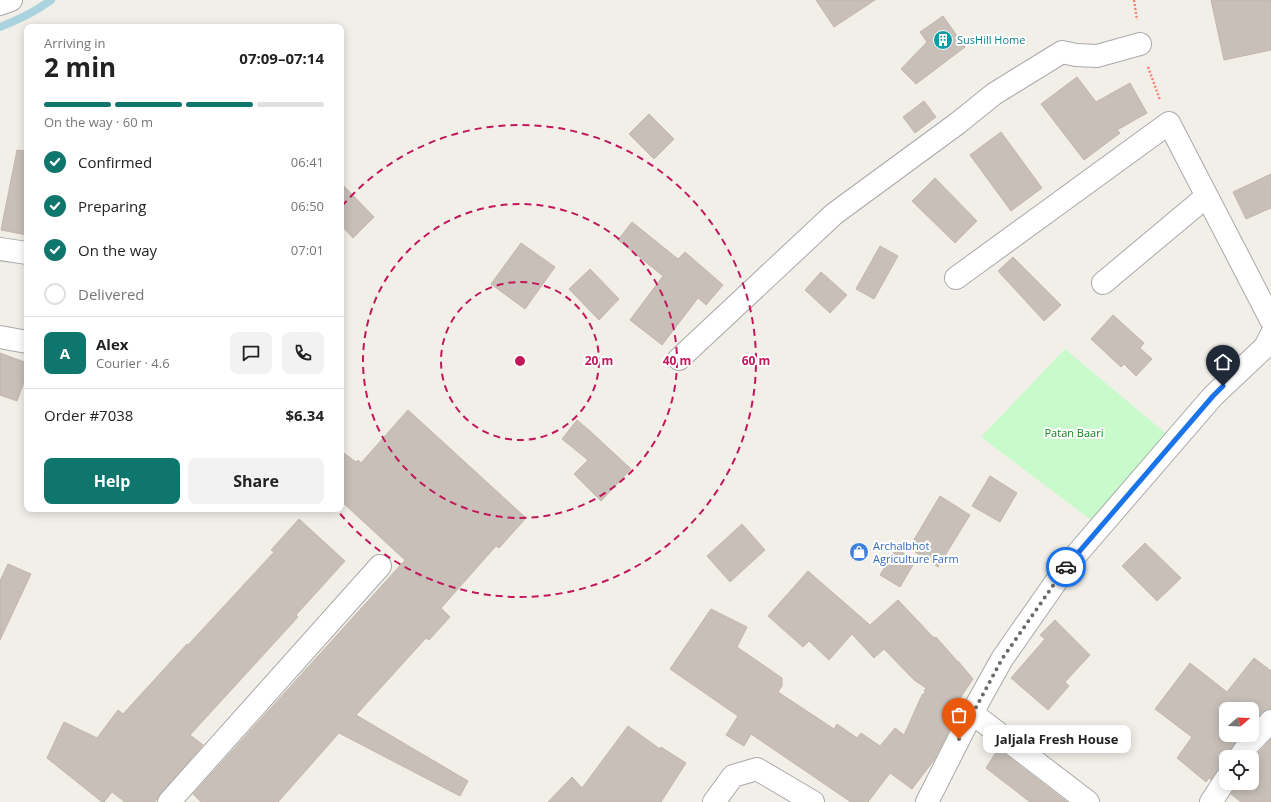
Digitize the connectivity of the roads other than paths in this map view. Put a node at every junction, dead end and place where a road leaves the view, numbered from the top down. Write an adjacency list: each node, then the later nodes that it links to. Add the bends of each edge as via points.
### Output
1 (11, 0): 2 (street)
2 (0, 4)
3 (1140, 44): 13 (street, via 1097,56 1062,52 994,94 834,214)
4 (1208, 196): 7 (street, via 1169,123); 8 (street); 9 (street)
5 (0, 249): 6 (street)
6 (24, 253)
7 (956, 278)
8 (1103, 283)
9 (1271, 320)
10 (1271, 335): 15 (street, via 1265,347 1213,396 1069,563 1002,659)
11 (0, 337): 12 (street)
12 (24, 341)
13 (679, 359)
14 (380, 566): 19 (street)
15 (972, 713): 22 (street); 23 (street)
16 (1271, 721): 17 (street)
17 (1245, 750)
18 (1219, 789): 24 (street)
19 (169, 802)
20 (714, 802): 21 (street, via 733,776 757,769)
21 (813, 802)
22 (927, 802)
23 (1088, 802)
24 (1211, 802)

